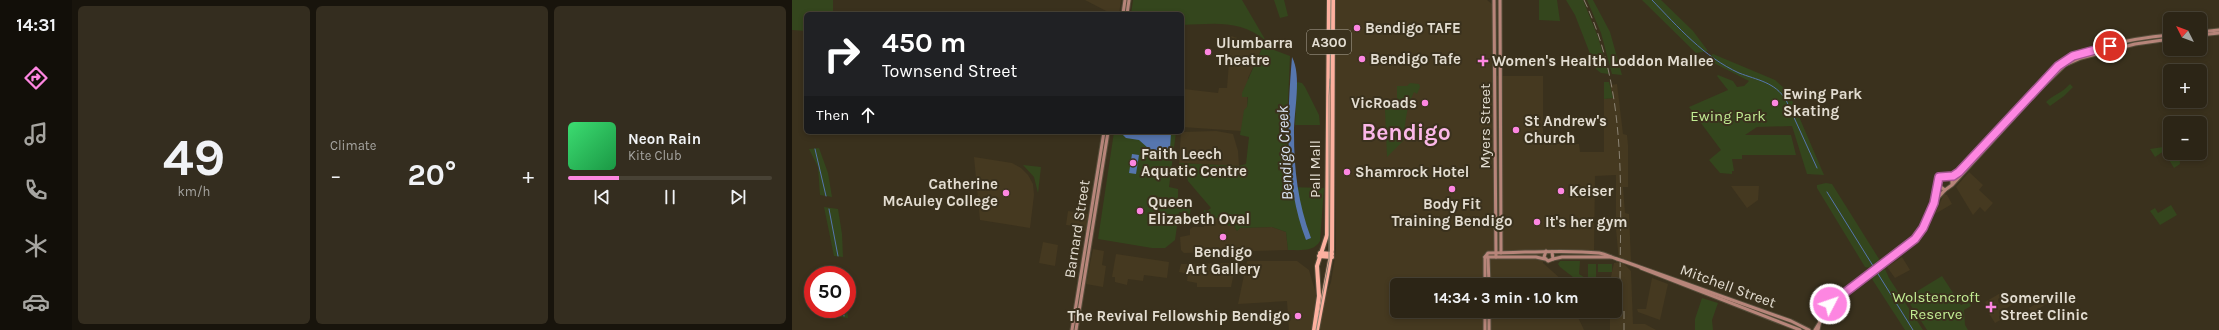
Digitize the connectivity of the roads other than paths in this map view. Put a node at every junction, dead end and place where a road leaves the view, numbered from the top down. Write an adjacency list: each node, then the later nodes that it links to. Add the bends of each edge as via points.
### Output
1 (1125, 0): 7 (main road)
2 (1129, 0): 8 (main road)
3 (1329, 0): 19 (highway, A300)
4 (1333, 0): 19 (highway, A300)
5 (1494, 0): 20 (main road, Myers Street)
6 (1500, 0): 18 (main road, Myers Street)
7 (1123, 12)
8 (1127, 12)
9 (2219, 30): 10 (main road)
10 (2207, 31)
11 (2219, 33): 12 (main road)
12 (2207, 35)
13 (2163, 37): 14 (main road)
14 (2160, 38): 15 (main road); 16 (main road)
15 (2163, 38)
16 (2126, 44): 17 (main road, via 2074,60); 17 (main road, via 2073,56)
17 (2055, 71): 28 (main road, via 1959,172); 33 (main road)
18 (1500, 79): 20 (main road); 22 (main road, Myers Street)
19 (1330, 81): 23 (highway, Pall Mall / A300)
20 (1496, 81): 21 (main road, Myers Street)
21 (1496, 131): 22 (main road); 30 (main road, Myers Street)
22 (1500, 131): 30 (main road, Myers Street)
23 (1329, 133): 29 (highway, Pall Mall / A300); 31 (highway, Pall Mall / A300)
24 (1105, 134): 27 (main road, Barnard Street)
25 (1106, 134): 26 (main road, Barnard Street)
26 (1106, 148): 27 (main road); 59 (main road, Barnard Street)
27 (1098, 172): 58 (main road, Barnard Street)
28 (1948, 176): 33 (main road); 34 (main road, via 1939,177)
29 (1327, 178): 31 (highway); 32 (highway, Pall Mall / A300)
30 (1499, 181): 37 (main road, Myers Street); 38 (main road, Myers Street)
31 (1332, 182): 32 (highway); 42 (highway, Pall Mall / A300)
32 (1327, 184): 41 (highway, Pall Mall / A300, via 1327,235)
33 (1953, 184): 35 (main road)
34 (1939, 186): 35 (main road); 36 (main road)
35 (1945, 190): 36 (main road)
36 (1934, 203): 54 (main road, via 1918,236 1830,304)
37 (1501, 216): 38 (main road); 44 (main road, Myers Street)
38 (1496, 219): 44 (main road, Myers Street)
39 (1546, 251): 40 (main road, Mitchell Street); 44 (main road); 46 (main road)
40 (1552, 252): 45 (main road, Mitchell Street, via 1600,253); 47 (main road)
41 (1319, 255): 42 (highway); 51 (highway, A300, via 1316,270)
42 (1332, 255): 51 (highway, A300)
43 (1487, 255): 44 (main road); 48 (main road); 49 (main road)
44 (1498, 255): 46 (main road)
45 (1613, 258): 47 (main road, Mitchell Street); 50 (main road, Mitchell Street, bridge)
46 (1545, 259): 47 (main road, Mitchell Street)
47 (1553, 259)
48 (1485, 278)
49 (1489, 278)
50 (1672, 280): 57 (main road, Mitchell Street); 64 (main road, Mitchell Street)
51 (1319, 305): 60 (highway, A300); 61 (highway, A300)
52 (1486, 318): 55 (main road)
53 (1488, 318): 55 (main road)
54 (1820, 321): 56 (main road); 67 (main road)
55 (1487, 324): 62 (main road); 63 (main road)
56 (1816, 325): 57 (main road); 66 (main road)
57 (1805, 327): 65 (main road, Mitchell Street)
58 (1072, 330)
59 (1076, 330)
60 (1314, 330)
61 (1317, 330)
62 (1485, 330)
63 (1489, 330)
64 (1800, 330)
65 (1809, 330)
66 (1815, 330)
67 (1818, 330)

